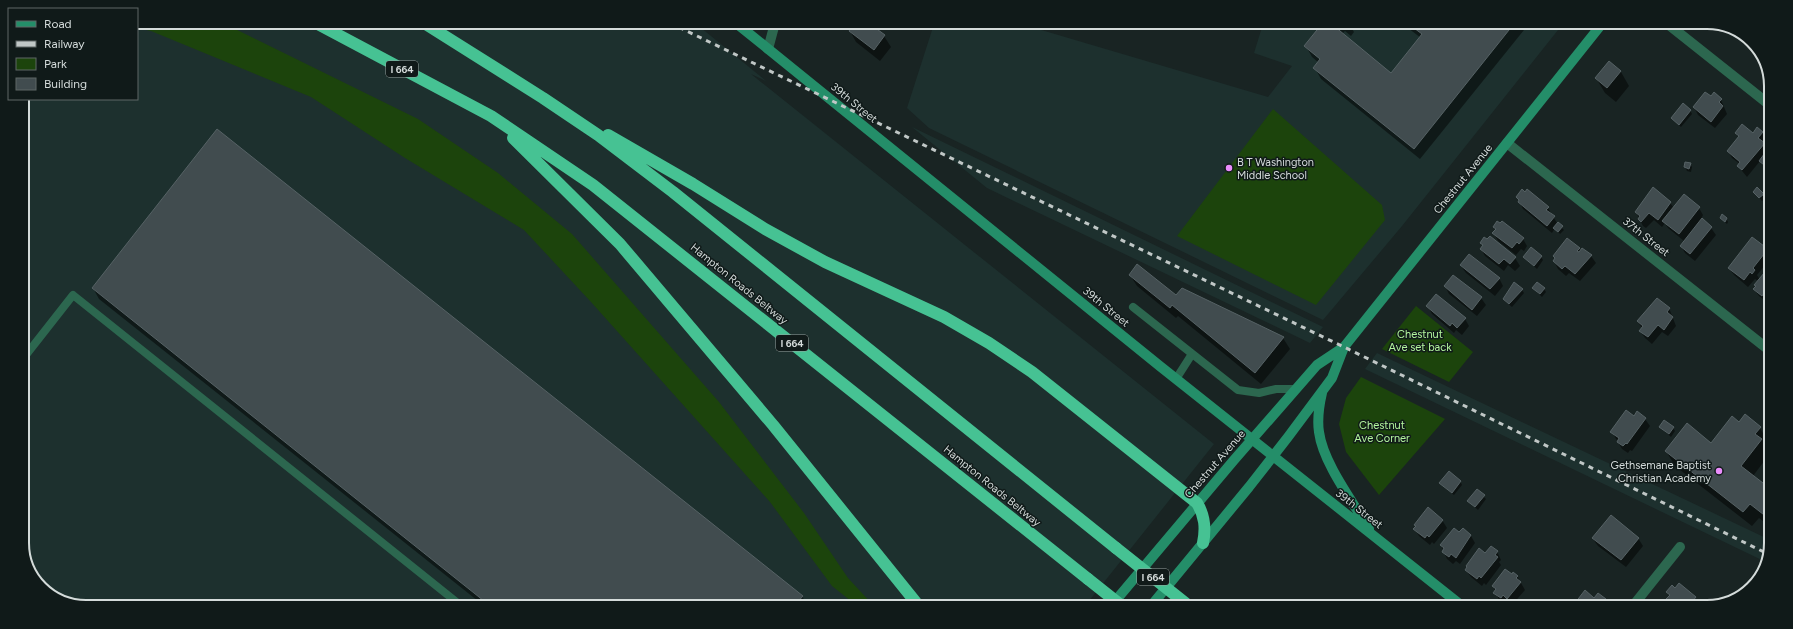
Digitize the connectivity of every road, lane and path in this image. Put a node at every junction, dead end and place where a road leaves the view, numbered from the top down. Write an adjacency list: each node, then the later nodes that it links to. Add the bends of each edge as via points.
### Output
1 (327, 29): 10 (highway, Hampton Roads Beltway / I 664)
2 (434, 29): 8 (highway, I 664)
3 (743, 29): 7 (main road, 39th Street)
4 (773, 29): 7 (street)
5 (1598, 29): 11 (main road, Chestnut Avenue)
6 (1674, 29): 9 (street)
7 (768, 49): 17 (main road, 39th Street)
8 (543, 98): 22 (highway, via 825,262 944,317 989,343 1032,372); 31 (highway, I 664, bridge, via 598,135 673,192)
9 (1764, 100)
10 (490, 116): 27 (highway, via 620,244 773,425); 28 (highway, Hampton Roads Beltway / I 664, bridge, via 593,185)
11 (1507, 143): 13 (street, 37th Street); 14 (main road, Chestnut Avenue)
12 (1133, 307): 16 (lane)
13 (1764, 346)
14 (1344, 347): 18 (main road, Chestnut Avenue, via 1317,365); 19 (main road, Chestnut Avenue, via 1332,378)
15 (29, 351): 26 (lane, via 73,295)
16 (1192, 354): 17 (lane); 18 (lane, via 1238,390 1258,393 1276,389)
17 (1176, 379): 20 (main road, 39th Street)
18 (1296, 389): 20 (main road, Chestnut Avenue)
19 (1322, 391): 21 (main road, Chestnut Avenue); 23 (main road, via 1318,415 1322,447 1328,462)
20 (1252, 440): 21 (main road, 39th Street); 22 (main road, Chestnut Avenue)
21 (1273, 456): 23 (main road, 39th Street); 24 (main road, Chestnut Avenue)
22 (1197, 503): 24 (highway, via 1204,517); 29 (main road, Chestnut Avenue)
23 (1374, 536): 32 (main road, 39th Street)
24 (1203, 543): 30 (main road, Chestnut Avenue)
25 (1680, 547): 33 (street)
26 (454, 600)
27 (914, 600)
28 (1114, 600)
29 (1116, 600)
30 (1156, 600)
31 (1181, 600)
32 (1454, 600)
33 (1638, 600)

